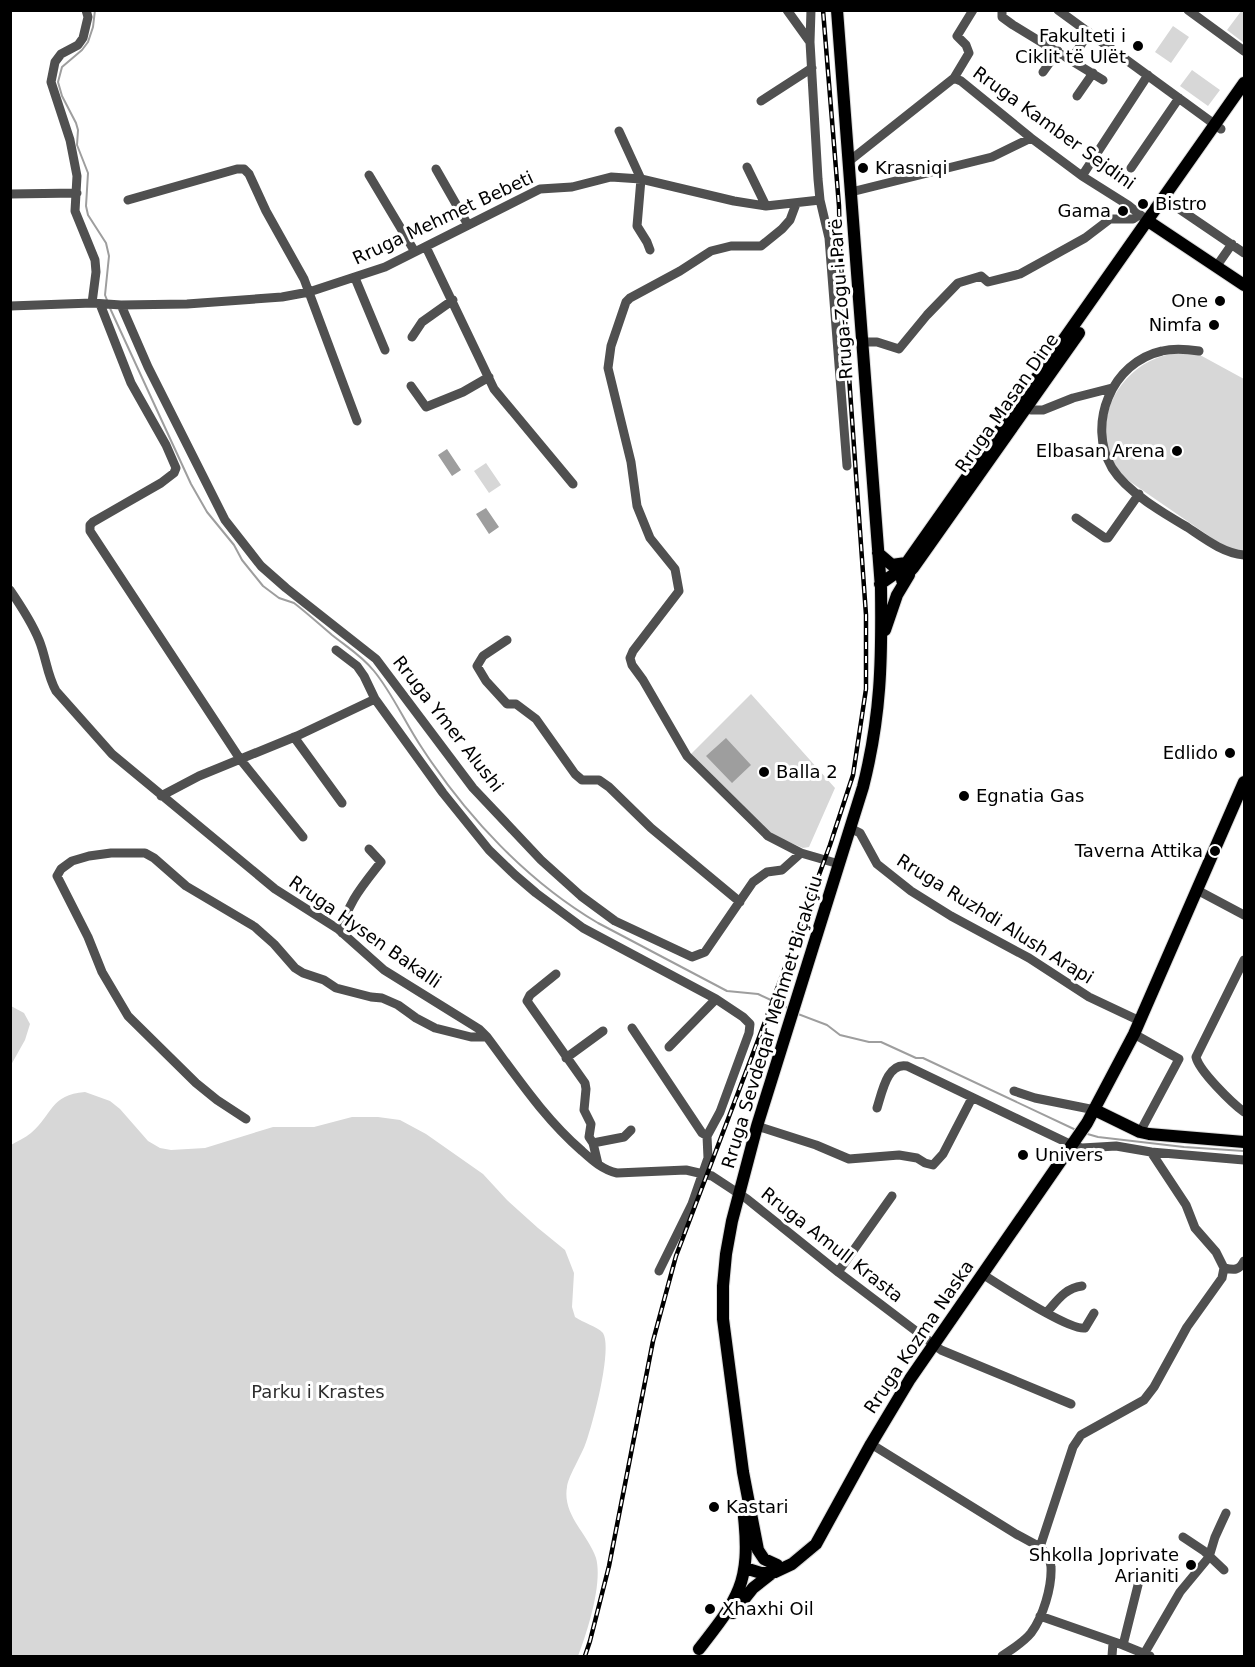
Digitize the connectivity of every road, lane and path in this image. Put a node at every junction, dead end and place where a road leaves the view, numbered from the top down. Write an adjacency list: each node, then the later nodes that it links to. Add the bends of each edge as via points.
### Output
1 (86, 10): 36 (street, via 83,38 55,62 51,82 70,140)
2 (787, 10): 10 (street)
3 (811, 10): 10 (street)
4 (837, 10): 28 (main road, Rruga Zogu i Parë)
5 (972, 10): 18 (street, via 957,36 969,53)
6 (1002, 10): 11 (street, via 1002,17)
7 (1058, 10): 9 (street)
8 (1188, 10): 12 (street)
9 (1089, 33): 13 (street); 17 (street)
10 (810, 42): 14 (street)
11 (1058, 51): 13 (street); 15 (street)
12 (1245, 51)
13 (1072, 58): 16 (street)
14 (812, 68): 24 (street); 39 (street)
15 (1043, 72)
16 (1093, 73): 19 (street); 21 (street)
17 (1148, 75): 23 (street); 33 (street)
18 (954, 78): 27 (street, Rruga Kamber Sejdini); 28 (street, Rruga Kamber Sejdini)
19 (1103, 80)
20 (1245, 83): 25 (main road)
21 (1077, 96)
22 (1245, 96): 25 (main road)
23 (1179, 98): 25 (street); 30 (street)
24 (761, 101)
25 (1218, 127): 40 (main road); 43 (main road)
26 (619, 131): 34 (street)
27 (1031, 138): 33 (street, Rruga Kamber Sejdini); 35 (street, via 992,157)
28 (848, 162): 35 (main road, Rruga Zogu i Parë)
29 (747, 167): 42 (street)
30 (1131, 168)
31 (436, 169): 44 (street)
32 (369, 174): 48 (street)
33 (1082, 176): 43 (street, Rruga Kamber Sejdini)
34 (641, 179): 42 (street, Rruga Mehmet Bebeti); 44 (street, Rruga Mehmet Bebeti, via 611,177 540,189); 47 (street, via 637,220)
35 (851, 192): 58 (main road, Rruga Zogu i Parë)
36 (77, 193): 37 (street); 55 (street, via 75,211 95,260)
37 (10, 194)
38 (128, 200): 53 (street, via 244,169)
39 (820, 200): 41 (street, Rruga Mehmet Bebeti); 66 (street, via 829,238)
40 (1169, 202): 43 (main road); 45 (street)
41 (796, 204): 42 (street, Rruga Mehmet Bebeti); 87 (street, via 790,220 761,246 711,251 630,298 611,346 608,368 631,462 637,506 650,538 675,569 679,586 633,651 632,665 687,756 768,836)
42 (766, 206)
43 (1147, 220): 50 (main road, Rruga Kamber Sejdini); 58 (street, via 1110,219 1085,238 1020,274 988,282 981,276 958,283 899,349); 64 (main road, Rruga Masan Dine); 72 (main road, Rruga Masan Dine)
44 (468, 225): 46 (street, Rruga Mehmet Bebeti)
45 (1232, 244): 49 (street); 50 (street)
46 (426, 247): 48 (street, Rruga Mehmet Bebeti); 54 (street)
47 (650, 250)
48 (415, 252): 51 (street, Rruga Mehmet Bebeti)
49 (1245, 253)
50 (1216, 267): 52 (main road, Rruga Kamber Sejdini)
51 (355, 278): 53 (street, Rruga Mehmet Bebeti); 59 (street)
52 (1245, 285)
53 (309, 292): 55 (street, Rruga Mehmet Bebeti, via 235,301); 65 (street)
54 (453, 300): 57 (street, via 422,322); 61 (street)
55 (106, 304): 56 (street, Rruga Mehmet Bebeti); 80 (street, via 131,383 176,468 169,477 93,522 90,531); 90 (street, Rruga Ymer Alushi, via 147,367 225,520 240,541 286,588 376,659 474,788 541,860 615,921 692,957 705,952)
56 (10, 306)
57 (412, 337)
58 (863, 342): 70 (main road, Rruga Zogu i Parë)
59 (385, 350)
60 (1198, 351): 63 (street, via 1174,349 1148,356)
61 (489, 377): 62 (street, via 463,393 426,407); 67 (street, via 500,399)
62 (411, 386)
63 (1112, 388): 64 (street, via 1043,410); 68 (street, via 1102,419 1101,438 1112,468)
64 (1027, 407): 72 (main road, Rruga Masan Dine)
65 (357, 421)
66 (847, 466)
67 (573, 484)
68 (1139, 494): 69 (street, via 1108,538); 71 (street, via 1223,550)
69 (1076, 518)
70 (878, 553): 72 (main road, via 892,565); 73 (main road, Rruga Zogu i Parë)
71 (1245, 555)
72 (910, 566): 73 (main road, Rruga Masan Dine); 75 (main road)
73 (880, 588): 75 (main road, Rruga Sevdeqar Mehmet Biçakçiu)
74 (10, 590): 82 (street, Rruga Hysen Bakalli, via 40,641 50,681 63,700 112,754)
75 (882, 637): 84 (main road, Rruga Sevdeqar Mehmet Biçakçiu, via 874,740)
76 (507, 640): 90 (street, via 483,656 477,666 486,681 507,704 516,704 536,719 575,774 582,780 599,780 609,787 651,828)
77 (336, 650): 78 (street, via 357,666)
78 (375, 699): 79 (street); 95 (street, via 489,850 536,893 583,928)
79 (294, 737): 80 (street); 83 (street)
80 (240, 759): 82 (street); 85 (street)
81 (1245, 782): 89 (main road)
82 (160, 796): 92 (street, Rruga Hysen Bakalli, via 275,889)
83 (342, 803)
84 (850, 828): 88 (main road, Rruga Sevdeqar Mehmet Biçakçiu); 96 (street, Rruga Ruzhdi Alush Arapi, via 861,835 877,864 911,891 1089,997)
85 (303, 837)
86 (369, 849): 92 (street, via 381,862 354,899)
87 (801, 853): 88 (street); 90 (street, Rruga Ymer Alushi, via 782,870 767,872 753,882)
88 (839, 864): 109 (main road, Rruga Sevdeqar Mehmet Biçakçiu)
89 (1197, 890): 91 (street); 96 (main road)
90 (740, 902)
91 (1245, 915)
92 (342, 933): 100 (street, Rruga Hysen Bakalli, via 384,970 467,1020)
93 (1245, 960): 107 (street, via 1196,1057 1198,1065)
94 (556, 974): 102 (street, via 527,1001)
95 (716, 999): 101 (street); 112 (street, via 748,1020 750,1027 720,1112)
96 (1140, 1021): 99 (main road)
97 (632, 1028): 112 (street)
98 (603, 1031): 102 (street)
99 (1134, 1034): 106 (main road); 111 (street, via 1179,1059)
100 (487, 1037): 108 (street, via 435,1028 382,998 336,988 303,973 255,927 191,890 145,853 111,853 72,861 57,876 102,972 128,1016 196,1083); 118 (street, Rruga Hysen Bakalli, via 548,1119)
101 (669, 1047)
102 (566, 1058): 114 (street, via 585,1083 584,1110 591,1124)
103 (1014, 1090): 106 (street)
104 (972, 1098): 105 (street, via 901,1065 889,1074); 109 (street, via 943,1154 933,1165 899,1155 849,1159); 115 (street)
105 (877, 1108)
106 (1095, 1110): 111 (main road); 115 (main road, Rruga Kozma Naska)
107 (1245, 1113)
108 (246, 1119)
109 (757, 1126): 120 (main road, Rruga Sevdeqar Mehmet Biçakçiu)
110 (631, 1130): 114 (street, via 624,1137)
111 (1140, 1132): 113 (main road)
112 (707, 1136): 119 (street, via 708,1158)
113 (1245, 1142)
114 (592, 1143): 118 (street)
115 (1074, 1143): 116 (street, via 1082,1148 1116,1146); 126 (main road, Rruga Kozma Naska)
116 (1151, 1152): 117 (street); 123 (street, via 1186,1205 1195,1228)
117 (1245, 1160)
118 (598, 1165): 119 (street, Rruga Hysen Bakalli, via 617,1173)
119 (702, 1172): 120 (street, Rruga Hysen Bakalli); 124 (street, via 692,1204)
120 (739, 1192): 125 (street, Rruga Amull Krasta); 133 (main road, Rruga Sevdeqar Mehmet Biçakçiu, via 724,1276 723,1319)
121 (892, 1196): 125 (street)
122 (1245, 1261): 123 (street, via 1235,1270)
123 (1224, 1268): 137 (street, via 1222,1278 1187,1327 1154,1387 1143,1400 1082,1435 1073,1448)
124 (659, 1271)
125 (838, 1272): 130 (street, Rruga Amull Krasta)
126 (982, 1274): 128 (street); 130 (main road, Rruga Kozma Naska)
127 (1082, 1287): 128 (street, via 1073,1287 1063,1294)
128 (1047, 1312): 129 (street, via 1083,1329)
129 (1094, 1313)
130 (933, 1345): 131 (street, Rruga Amull Krasta); 132 (main road, Rruga Kozma Naska)
131 (1071, 1404)
132 (871, 1444): 137 (street); 140 (main road, Rruga Kozma Naska, via 811,1550 786,1568)
133 (743, 1472): 136 (main road); 139 (main road)
134 (1226, 1513): 138 (street)
135 (1183, 1537): 138 (street)
136 (756, 1543): 139 (main road); 140 (main road)
137 (1041, 1547): 144 (street, via 1051,1565)
138 (1209, 1557): 141 (street); 148 (street, via 1180,1592)
139 (750, 1566): 140 (main road); 143 (main road); 147 (main road, via 728,1612)
140 (774, 1569): 143 (main road, Rruga Kozma Naska)
141 (1224, 1570)
142 (1138, 1585): 146 (street)
143 (738, 1606): 147 (main road)
144 (1041, 1616): 145 (street); 149 (street, via 1032,1632)
145 (1113, 1643): 146 (street); 150 (street)
146 (1124, 1645): 148 (street)
147 (694, 1653)
148 (1147, 1655)
149 (1002, 1656)
150 (1112, 1656)

